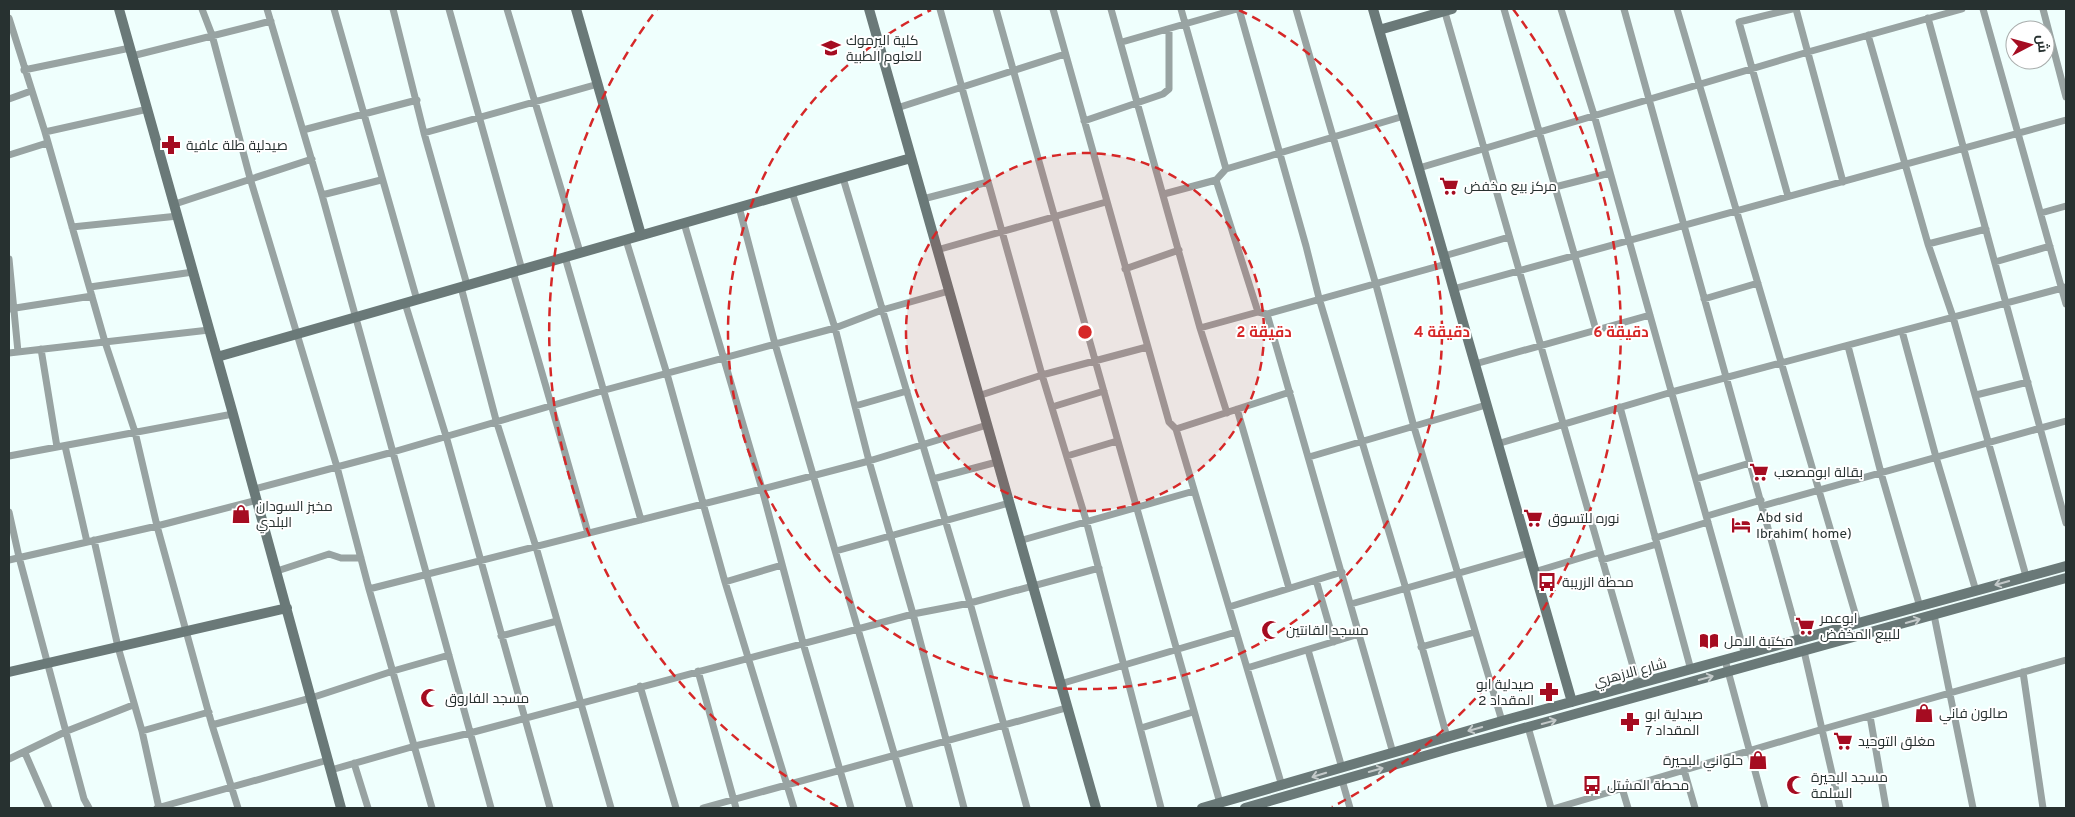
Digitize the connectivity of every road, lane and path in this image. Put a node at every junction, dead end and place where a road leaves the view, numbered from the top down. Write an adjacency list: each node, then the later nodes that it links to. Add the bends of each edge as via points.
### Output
1 (119, 9): 37 (street)
2 (202, 9): 34 (street)
3 (267, 9): 30 (street)
4 (334, 9): 57 (street)
5 (393, 9): 51 (street)
6 (450, 9): 60 (street)
7 (507, 9): 53 (street)
8 (576, 9): 45 (street)
9 (869, 9): 55 (street)
10 (940, 9): 47 (street)
11 (996, 9): 44 (street)
12 (1053, 9): 39 (street)
13 (1112, 9): 36 (street)
14 (1180, 9): 31 (street)
15 (1238, 9): 31 (street); 72 (street)
16 (1296, 9): 68 (street)
17 (1373, 9): 33 (street)
18 (1447, 9): 33 (street); 70 (street)
19 (1504, 9): 65 (street)
20 (1561, 9): 59 (street)
21 (1624, 9): 52 (street)
22 (1677, 9): 46 (street)
23 (1792, 9): 42 (street, via 1739,22)
24 (1796, 9): 38 (street)
25 (1962, 9): 29 (street)
26 (1983, 9): 67 (street)
27 (2043, 9): 41 (street)
28 (9, 18): 43 (street)
29 (1928, 18): 35 (street); 71 (street)
30 (271, 21): 34 (street); 63 (street)
31 (1185, 24): 32 (street); 78 (street)
32 (1168, 29): 36 (street); 54 (street, via 1168,89)
33 (1379, 30): 58 (street)
34 (212, 36): 37 (street); 80 (street)
35 (1868, 36): 38 (street); 76 (street)
36 (1122, 42): 54 (street)
37 (131, 52): 43 (street); 56 (street)
38 (1808, 52): 42 (street); 85 (street)
39 (1065, 54): 44 (street); 62 (street)
40 (2066, 61): 41 (street)
41 (2057, 64): 49 (street)
42 (1752, 69): 46 (street); 90 (street)
43 (24, 70): 48 (street)
44 (1014, 70): 47 (street); 99 (street)
45 (598, 84): 53 (street); 105 (street)
46 (1700, 85): 52 (street); 96 (street)
47 (962, 87): 55 (street); 84 (street)
48 (32, 91): 50 (street); 64 (street)
49 (2066, 97)
50 (9, 99)
51 (417, 100): 57 (street); 66 (street)
52 (1650, 100): 59 (street); 101 (street)
53 (534, 101): 60 (street); 113 (street)
54 (1138, 103): 62 (street); 88 (street)
55 (897, 108): 74 (street)
56 (148, 109): 64 (street); 93 (street)
57 (362, 114): 63 (street); 82 (street)
58 (1404, 116): 68 (street); 77 (street)
59 (1594, 116): 65 (street); 79 (street)
60 (481, 117): 66 (street); 120 (street)
61 (2066, 120): 67 (street)
62 (1084, 121): 92 (street)
63 (303, 130): 75 (street)
64 (45, 132): 69 (street)
65 (1539, 132): 70 (street); 86 (street)
66 (424, 133): 125 (street)
67 (2018, 133): 71 (street); 97 (street)
68 (1333, 138): 72 (street); 124 (street)
69 (47, 143): 73 (street); 102 (street)
70 (1484, 148): 77 (street); 106 (street)
71 (1963, 148): 76 (street); 103 (street)
72 (1280, 154): 78 (street); 131 (street)
73 (9, 155)
74 (911, 158): 81 (street); 91 (street)
75 (312, 159): 80 (street); 89 (street)
76 (1905, 164): 85 (street); 109 (street)
77 (1418, 168): 117 (street)
78 (1226, 169): 83 (street)
79 (1610, 173): 86 (street); 108 (street)
80 (250, 178): 93 (street); 149 (street)
81 (842, 178): 87 (street); 138 (street)
82 (381, 180): 89 (street); 133 (street)
83 (1216, 180): 88 (street); 139 (street)
84 (988, 182): 91 (street); 104 (street)
85 (1843, 182): 90 (street)
86 (1555, 187): 114 (street)
87 (792, 192): 95 (street); 144 (street)
88 (1164, 194): 112 (street)
89 (322, 195): 143 (street)
90 (1788, 196): 96 (street)
91 (923, 199): 111 (street)
92 (1106, 202): 99 (street); 119 (street)
93 (174, 204): 98 (street)
94 (2066, 206): 97 (street)
95 (739, 207): 100 (street); 151 (street)
96 (1737, 211): 101 (street); 123 (street)
97 (2041, 213): 110 (street)
98 (178, 216): 102 (street); 122 (street)
99 (1055, 217): 104 (street); 160 (street)
100 (684, 223): 105 (street); 159 (street)
101 (1684, 225): 108 (street); 132 (street)
102 (72, 227): 126 (street)
103 (1986, 230): 109 (street); 118 (street)
104 (1002, 232): 111 (street); 164 (street)
105 (641, 235): 107 (street)
106 (1509, 237): 117 (street); 121 (street)
107 (626, 240): 113 (street); 163 (street)
108 (1630, 240): 114 (street); 141 (street)
109 (1928, 244): 142 (street)
110 (2050, 246): 118 (street); 127 (street)
111 (937, 250): 129 (street)
112 (1179, 250): 119 (street); 145 (street)
113 (580, 252): 115 (street)
114 (1575, 256): 121 (street); 147 (street)
115 (565, 257): 120 (street); 167 (street)
116 (9, 259): 137 (street)
117 (1445, 260): 124 (street); 128 (street)
118 (1995, 262): 135 (street)
119 (1125, 269): 154 (street)
120 (518, 271): 125 (street); 174 (street)
121 (1519, 271): 128 (street); 152 (street)
122 (193, 272): 126 (street); 146 (street)
123 (1758, 283): 132 (street); 162 (street)
124 (1376, 284): 131 (street); 186 (street)
125 (464, 286): 133 (street); 182 (street)
126 (90, 287): 130 (street)
127 (2064, 287): 135 (street); 136 (street)
128 (1453, 289): 161 (street)
129 (949, 291): 138 (street); 173 (street)
130 (92, 296): 137 (street); 150 (street)
131 (1319, 298): 140 (street); 192 (street)
132 (1704, 299): 165 (street)
133 (417, 300): 134 (street)
134 (405, 303): 143 (street); 190 (street)
135 (2006, 303): 142 (street); 166 (street)
136 (2066, 304)
137 (11, 308): 156 (street)
138 (882, 310): 144 (street); 168 (street)
139 (1258, 312): 140 (street); 145 (street)
140 (1267, 314): 170 (street)
141 (1650, 314): 147 (street); 171 (street)
142 (1953, 317): 148 (street); 172 (street)
143 (355, 318): 149 (street); 197 (street)
144 (835, 328): 151 (street); 176 (street)
145 (1200, 328): 180 (street)
146 (209, 330): 150 (street); 158 (street)
147 (1596, 330): 152 (street)
148 (1902, 331): 153 (street); 201 (street)
149 (298, 334): 158 (street); 205 (street)
150 (105, 342): 155 (street); 189 (street)
151 (774, 344): 159 (street); 207 (street)
152 (1540, 345): 161 (street); 185 (street)
153 (1848, 346): 162 (street); 206 (street)
154 (1147, 347): 160 (street); 187 (street, via 1169,422)
155 (41, 349): 156 (street); 196 (street)
156 (18, 352): 157 (street)
157 (9, 353)
158 (217, 357): 181 (street)
159 (724, 358): 163 (street); 211 (street)
160 (1095, 361): 164 (street); 169 (street)
161 (1475, 364): 175 (street)
162 (1782, 364): 165 (street); 212 (street)
163 (667, 374): 167 (street); 215 (street)
164 (1042, 375): 173 (street); 177 (street)
165 (1727, 378): 171 (street); 204 (street)
166 (2028, 382): 172 (street); 188 (street)
167 (605, 390): 174 (street); 221 (street)
168 (907, 391): 176 (street); 194 (street)
169 (1104, 391): 177 (street); 191 (street)
170 (1290, 392): 179 (street); 200 (street)
171 (1672, 392): 178 (street); 208 (street)
172 (1976, 395): 193 (street)
173 (978, 396): 184 (street)
174 (550, 405): 182 (street); 226 (street)
175 (1486, 405): 186 (street); 195 (street)
176 (855, 406): 202 (street)
177 (1052, 407): 199 (street)
178 (1620, 407): 185 (street); 230 (street)
179 (1238, 409): 180 (street); 253 (street)
180 (1227, 413): 187 (street)
181 (233, 414): 189 (street); 210 (street)
182 (496, 420): 190 (street); 231 (street)
183 (2066, 421): 188 (street)
184 (987, 425): 194 (street); 203 (street)
185 (1563, 425): 195 (street); 233 (street)
186 (1414, 427): 192 (street); 246 (street)
187 (1176, 428): 213 (street)
188 (2041, 428): 193 (street); 224 (street)
189 (134, 432): 196 (street); 225 (street)
190 (446, 436): 197 (street); 239 (street)
191 (1117, 441): 199 (street); 218 (street)
192 (1362, 442): 200 (street); 255 (street)
193 (1989, 442): 201 (street); 248 (street)
194 (923, 444): 202 (street); 209 (street)
195 (1498, 444): 234 (street)
196 (61, 447): 198 (street); 228 (street)
197 (393, 452): 205 (street); 247 (street)
198 (9, 456)
199 (1066, 456): 222 (street)
200 (1308, 457): 244 (street)
201 (1936, 457): 206 (street); 256 (street)
202 (869, 460): 207 (street); 227 (street)
203 (997, 462): 209 (street); 216 (street)
204 (1750, 463): 208 (street); 217 (street)
205 (337, 467): 210 (street); 236 (street)
206 (1881, 473): 212 (street); 260 (street)
207 (814, 475): 211 (street); 232 (street)
208 (1696, 478): 220 (street)
209 (933, 479): 223 (street)
210 (254, 489): 214 (street)
211 (762, 489): 215 (street); 240 (street)
212 (1819, 490): 217 (street); 265 (street)
213 (1194, 491): 218 (street); 259 (street)
214 (257, 500): 225 (street); 243 (street)
215 (703, 503): 221 (street); 251 (street)
216 (1009, 503): 223 (street); 229 (street)
217 (1761, 503): 220 (street); 272 (street)
218 (1136, 507): 222 (street); 277 (street)
219 (9, 512): 235 (street)
220 (1708, 519): 230 (street); 281 (street)
221 (641, 520): 226 (street)
222 (1086, 520): 229 (street); 242 (street)
223 (945, 521): 227 (street); 257 (street)
224 (2066, 522)
225 (157, 526): 228 (street); 267 (street)
226 (588, 534): 231 (street)
227 (891, 537): 232 (street); 262 (street)
228 (91, 541): 235 (street); 275 (street)
229 (1019, 541): 252 (street)
230 (1656, 541): 238 (street); 288 (street)
231 (536, 547): 239 (street); 264 (street)
232 (836, 551): 266 (street)
233 (1600, 552): 238 (street); 245 (street)
234 (1529, 553): 245 (street); 246 (street)
235 (19, 557): 237 (street); 285 (street)
236 (361, 558): 243 (street, via 341,558 330,554); 254 (street)
237 (9, 560)
238 (1602, 560): 295 (street)
239 (480, 561): 247 (street); 271 (street)
240 (782, 565): 251 (street); 274 (street)
241 (2066, 566): 248 (street, شارع الازهري)
242 (1098, 568): 252 (street); 286 (street)
243 (277, 571): 261 (street)
244 (1342, 572): 250 (street); 258 (street)
245 (1534, 572): 299 (street)
246 (1458, 574): 255 (street); 269 (street)
247 (427, 576): 254 (street); 280 (street)
248 (2026, 576): 256 (street, شارع الازهري, one-way to 256)
249 (2066, 578): 263 (street, شارع الازهري)
250 (1316, 580): 253 (street); 273 (street)
251 (725, 582): 282 (street)
252 (1032, 586): 257 (street); 294 (street)
253 (1289, 588): 259 (street)
254 (369, 589): 289 (street)
255 (1406, 589): 258 (street); 276 (street)
256 (1976, 591): 260 (street, شارع الازهري)
257 (970, 603): 262 (street); 308 (street)
258 (1351, 604): 270 (street)
259 (1229, 607): 268 (street)
260 (1920, 607): 265 (street, شارع الازهري)
261 (287, 608): 267 (street); 298 (street)
262 (913, 614): 266 (street); 317 (street)
263 (1934, 615): 279 (street, شارع الازهري, one-way to 263); 297 (street)
264 (557, 621): 271 (street); 300 (street)
265 (1858, 623): 272 (street, شارع الازهري)
266 (858, 629): 274 (street); 322 (street)
267 (186, 631): 275 (street); 303 (street)
268 (1236, 632): 277 (street); 287 (street)
269 (1475, 632): 276 (street); 307 (street)
270 (1359, 634): 273 (street); 321 (street)
271 (501, 636): 306 (street)
272 (1799, 640): 281 (street, شارع الازهري)
273 (1334, 642): 278 (street)
274 (803, 643): 282 (street); 327 (street)
275 (118, 647): 285 (street); 301 (street)
276 (1421, 647): 316 (street)
277 (1176, 649): 286 (street); 304 (street)
278 (1308, 650): 287 (street); 326 (street)
279 (1804, 651): 292 (street, شارع الازهري); 312 (street)
280 (449, 655): 289 (street); 315 (street)
281 (1746, 655): 283 (street, شارع الازهري)
282 (749, 658): 290 (street); 330 (street)
283 (1725, 660): 288 (street, شارع الازهري); 292 (street)
284 (2066, 660): 293 (street)
285 (48, 663): 291 (street); 314 (street)
286 (1123, 664): 294 (street); 310 (street)
287 (1247, 668): 331 (street)
288 (1691, 670): 295 (street, شارع الازهري)
289 (393, 671): 298 (street); 318 (street)
290 (698, 671): 296 (street); 334 (street)
291 (9, 672)
292 (1728, 672): 311 (street, شارع الازهري, one-way to 292); 319 (street)
293 (2023, 672): 297 (street); 367 (street)
294 (1060, 684): 302 (street)
295 (1638, 684): 299 (street, شارع الازهري)
296 (640, 686): 300 (street); 346 (street)
297 (1950, 692): 305 (street); 366 (street)
298 (311, 698): 309 (street); 325 (street)
299 (1572, 702): 307 (street, شارع الازهري)
300 (581, 703): 306 (street); 345 (street)
301 (133, 705): 313 (street); 314 (street)
302 (1066, 708): 308 (street); 354 (street)
303 (209, 712): 309 (street); 313 (street)
304 (1193, 712): 310 (street); 335 (street)
305 (1870, 716): 312 (street); 365 (street)
306 (524, 717): 315 (street); 344 (street)
307 (1502, 721): 316 (street, شارع الازهري, one-way to 316)
308 (1003, 725): 317 (street); 353 (street)
309 (212, 726): 332 (street)
310 (1141, 728): 355 (street)
311 (1528, 728): 329 (street, شارع الازهري, one-way to 311); 359 (street)
312 (1823, 729): 319 (street); 364 (street)
313 (142, 731): 338 (street)
314 (67, 732): 320 (street); 337 (street)
315 (470, 732): 318 (street); 343 (street)
316 (1448, 737): 321 (street, شارع الازهري)
317 (947, 740): 322 (street); 352 (street)
318 (415, 746): 324 (street); 342 (street)
319 (1748, 751): 328 (street); 363 (street)
320 (25, 752): 323 (street); 336 (street)
321 (1393, 754): 326 (street, شارع الازهري)
322 (895, 755): 327 (street); 351 (street)
323 (9, 759)
324 (354, 763): 325 (street); 341 (street)
325 (329, 765): 332 (street); 340 (street)
326 (1342, 768): 331 (street, شارع الازهري, one-way to 331)
327 (839, 770): 330 (street); 350 (street)
328 (1684, 770): 333 (street); 362 (street)
329 (1342, 780): 357 (street, شارع الازهري); 358 (street)
330 (788, 785): 334 (street); 349 (street)
331 (1282, 786): 335 (street, شارع الازهري)
332 (232, 787): 338 (street); 339 (street)
333 (1622, 788): 360 (street); 361 (street)
334 (733, 800): 347 (street); 348 (street)
335 (1220, 803): 356 (street, شارع الازهري)
336 (49, 808)
337 (89, 808)
338 (158, 808)
339 (238, 808)
340 (341, 808)
341 (368, 808)
342 (432, 808)
343 (491, 808)
344 (550, 808)
345 (611, 808)
346 (676, 808)
347 (702, 808)
348 (736, 808)
349 (794, 808)
350 (851, 808)
351 (910, 808)
352 (964, 808)
353 (1027, 808)
354 (1096, 808)
355 (1161, 808)
356 (1202, 808)
357 (1245, 808)
358 (1350, 808)
359 (1551, 808)
360 (1556, 808)
361 (1628, 808)
362 (1695, 808)
363 (1765, 808)
364 (1840, 808)
365 (1886, 808)
366 (1973, 808)
367 (2043, 808)

